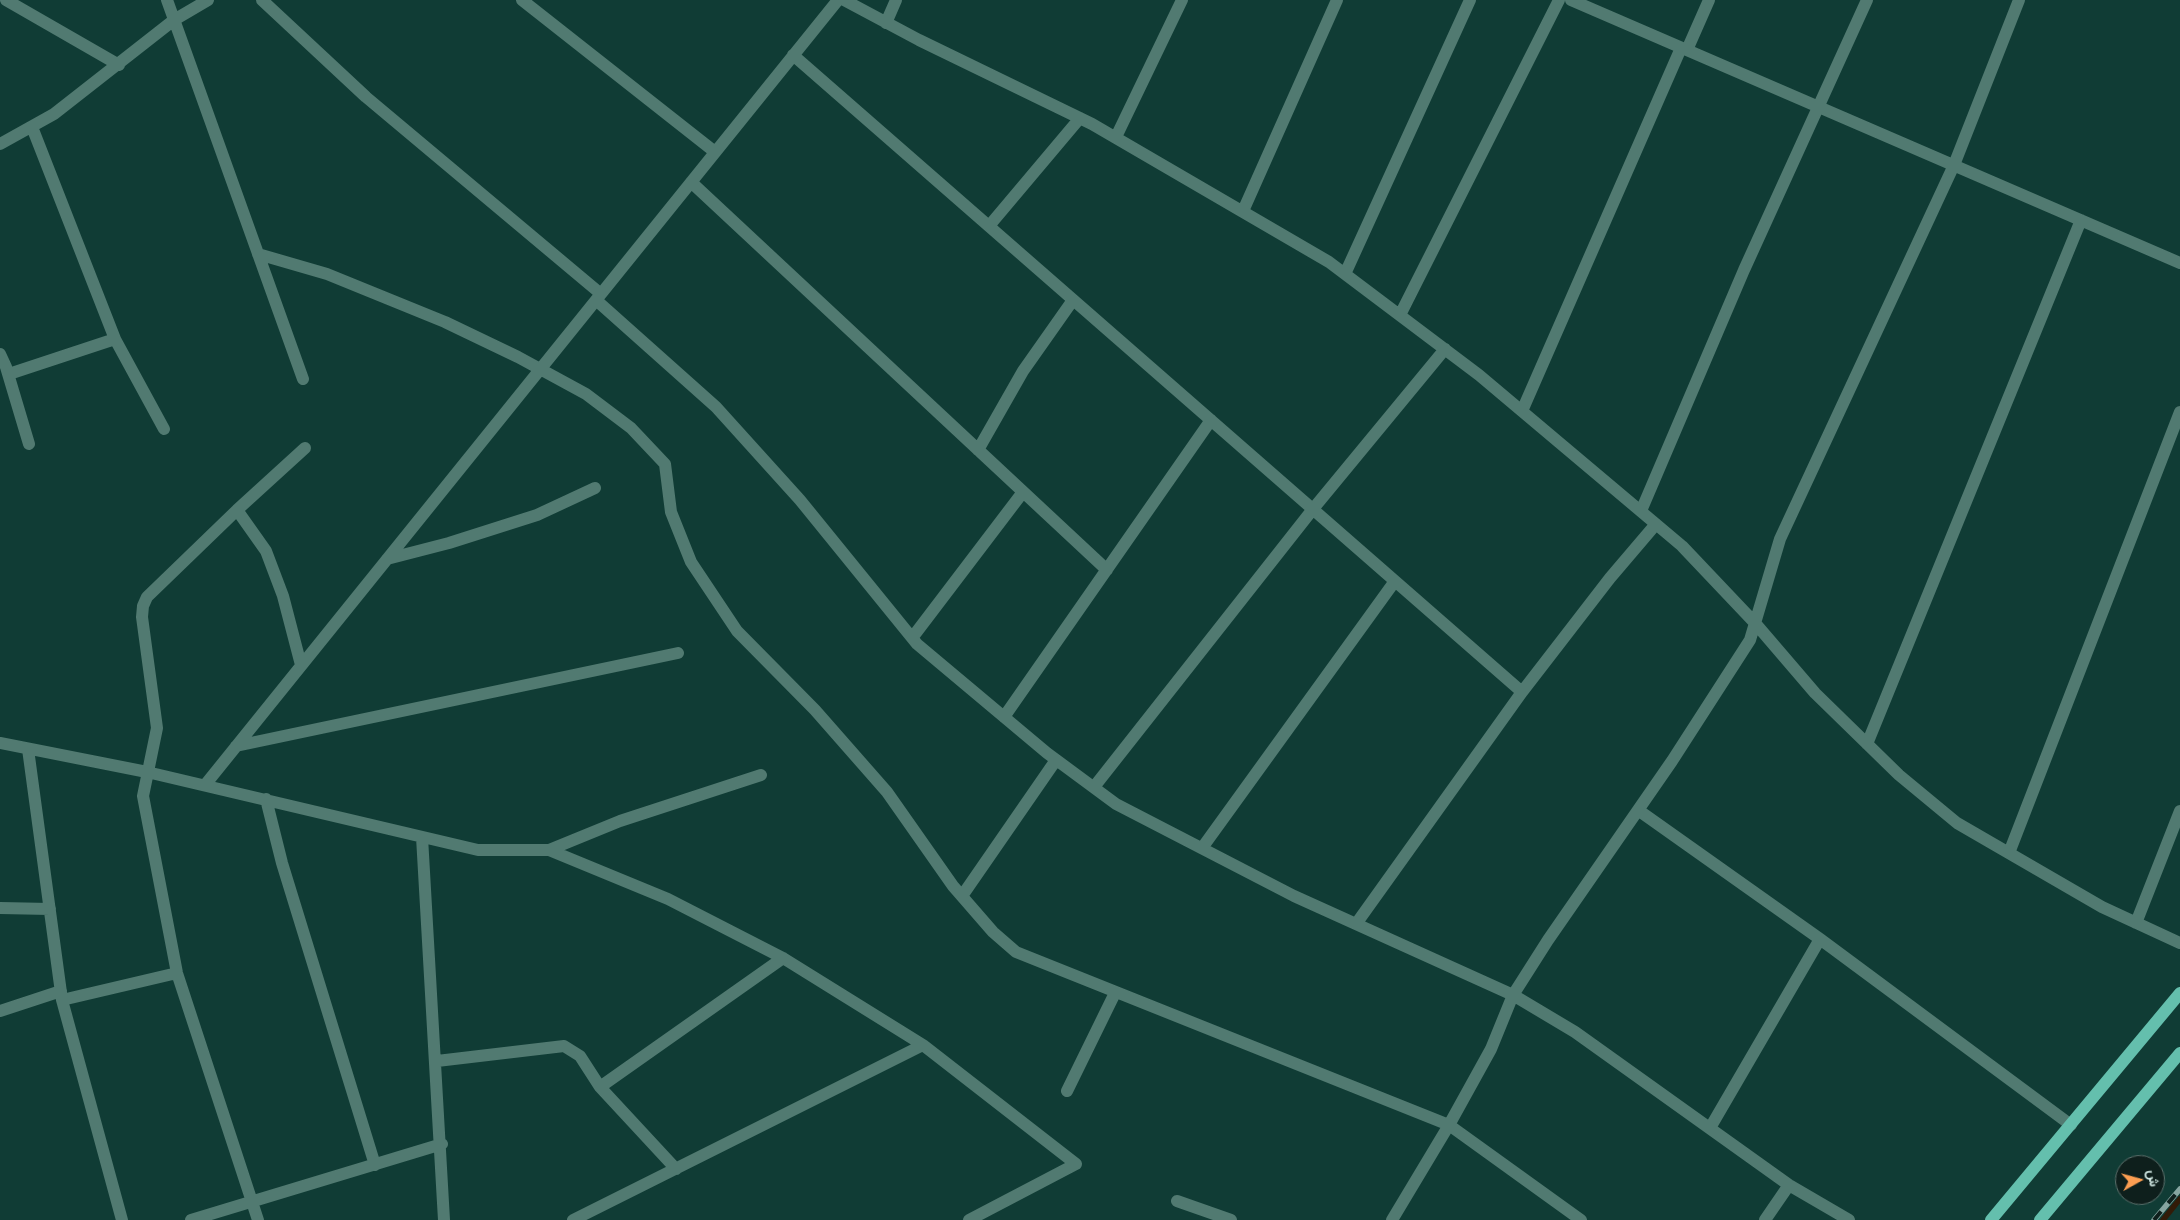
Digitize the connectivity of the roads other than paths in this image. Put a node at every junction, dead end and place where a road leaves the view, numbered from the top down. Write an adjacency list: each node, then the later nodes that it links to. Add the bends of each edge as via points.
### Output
1 (6, 0): 21 (street)
2 (167, 0): 17 (street)
3 (208, 0): 17 (street)
4 (262, 0): 36 (street, via 366,97)
5 (522, 0): 27 (street)
6 (838, 0): 20 (street)
7 (844, 0): 18 (street)
8 (896, 0): 18 (street)
9 (1182, 0): 25 (street)
10 (1336, 0): 30 (street)
11 (1470, 0): 35 (street)
12 (1559, 0): 38 (street)
13 (1709, 0): 19 (street)
14 (1867, 0): 22 (street)
15 (2019, 0): 28 (street)
16 (1578, 1): 19 (street)
17 (174, 20): 21 (street); 33 (street)
18 (886, 23): 23 (street)
19 (1684, 49): 22 (street); 45 (street)
20 (793, 55): 27 (street); 32 (street)
21 (118, 65): 24 (street)
22 (1819, 107): 28 (street); 56 (street, via 1744,270)
23 (1080, 118): 25 (street); 32 (street)
24 (32, 127): 26 (street); 39 (street)
25 (1116, 137): 30 (street)
26 (0, 144)
27 (715, 152): 29 (street)
28 (1954, 165): 31 (street); 61 (street, via 1780,539)
29 (691, 182): 36 (street); 51 (street)
30 (1243, 211): 35 (street)
31 (2082, 220): 34 (street); 68 (street)
32 (989, 226): 37 (street)
33 (258, 254): 42 (street, via 327,274 436,318); 44 (street)
34 (2180, 263)
35 (1345, 274): 38 (street)
36 (598, 297): 42 (street); 62 (street, via 716,408 800,500)
37 (1073, 300): 47 (street); 51 (street, via 1023,371)
38 (1400, 315): 40 (street)
39 (115, 339): 43 (street); 48 (street)
40 (1445, 349): 45 (street); 54 (street)
41 (0, 354): 43 (street)
42 (539, 370): 58 (street); 83 (street, via 586,394 631,428 665,464 671,512 691,562 737,631 815,710 887,792)
43 (8, 374): 49 (street)
44 (303, 379)
45 (1522, 411): 56 (street)
46 (2180, 412): 82 (street)
47 (1211, 420): 54 (street); 59 (street)
48 (164, 429)
49 (29, 444)
50 (305, 448): 55 (street)
51 (978, 450): 53 (street)
52 (595, 488): 58 (street, via 537,514)
53 (1023, 492): 59 (street); 62 (street)
54 (1313, 509): 60 (street); 75 (street)
55 (237, 510): 64 (street, via 266,551 283,596); 72 (street, via 147,597 143,606 157,728)
56 (1640, 511): 57 (street)
57 (1656, 524): 61 (street, via 1682,546); 65 (street)
58 (387, 560): 64 (street)
59 (1107, 570): 66 (street)
60 (1395, 581): 65 (street); 80 (street)
61 (1755, 623): 68 (street, via 1815,693); 77 (street, via 1750,640)
62 (912, 638): 66 (street)
63 (678, 653): 69 (street)
64 (301, 665): 69 (street)
65 (1522, 692): 87 (street)
66 (1004, 717): 71 (street)
67 (0, 743): 70 (street)
68 (1866, 744): 82 (street, via 1957,823)
69 (236, 746): 74 (street)
70 (28, 749): 72 (street); 85 (street)
71 (1056, 760): 75 (street); 83 (street)
72 (147, 772): 74 (street); 91 (street, via 144,796)
73 (761, 775): 81 (street, via 620,821)
74 (205, 785): 76 (street)
75 (1094, 787): 80 (street, via 1116,804)
76 (266, 799): 79 (street); 106 (street, via 282,863)
77 (1638, 810): 88 (street); 94 (street)
78 (2180, 811): 86 (street)
79 (422, 837): 81 (street, via 478,850); 99 (street)
80 (1202, 848): 87 (street)
81 (549, 850): 90 (street, via 668,899)
82 (2009, 853): 86 (street)
83 (962, 896): 93 (street, via 992,932 1016,952)
84 (0, 908): 85 (street)
85 (50, 910): 95 (street)
86 (2136, 923): 89 (street)
87 (1356, 924): 94 (street)
88 (1820, 940): 103 (street); 104 (street)
89 (2180, 943)
90 (783, 958): 97 (street); 100 (street)
91 (177, 974): 95 (street); 109 (street)
92 (2180, 992): 103 (main road)
93 (1115, 993): 101 (street); 102 (street)
94 (1513, 995): 102 (street, via 1491,1049); 104 (street, via 1575,1032)
95 (61, 996): 96 (street); 111 (street)
96 (0, 1011)
97 (923, 1045): 107 (street); 116 (street, via 1076,1164)
98 (2180, 1053): 123 (main road)
99 (437, 1061): 100 (street, via 564,1046 580,1056); 105 (street)
100 (600, 1087): 107 (street)
101 (1067, 1091)
102 (1449, 1125): 118 (street); 119 (street)
103 (2071, 1125): 122 (main road)
104 (1710, 1128): 108 (street)
105 (442, 1144): 106 (street); 114 (street)
106 (375, 1164): 109 (street)
107 (676, 1169): 115 (street)
108 (1788, 1185): 120 (street); 121 (street)
109 (253, 1201): 112 (street); 113 (street)
110 (1176, 1201): 117 (street)
111 (122, 1220)
112 (191, 1220)
113 (258, 1220)
114 (444, 1220)
115 (573, 1220)
116 (969, 1220)
117 (1231, 1220)
118 (1392, 1220)
119 (1581, 1220)
120 (1765, 1220)
121 (1849, 1220)
122 (1991, 1220)
123 (2040, 1220)

